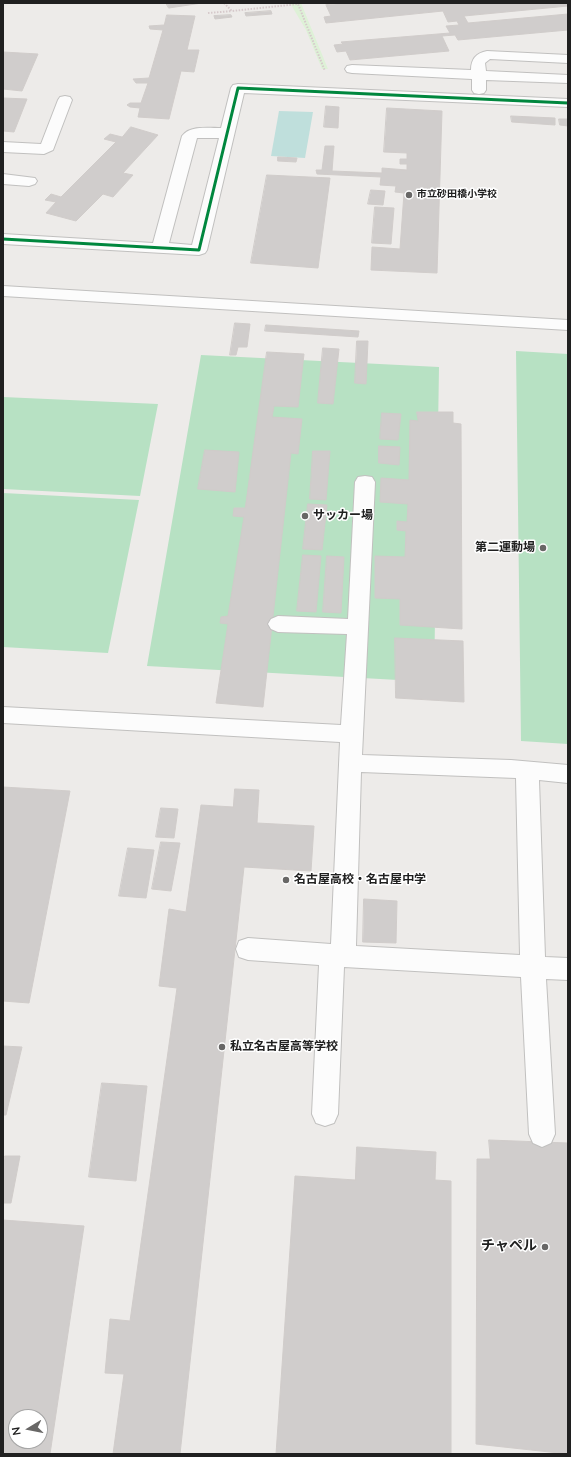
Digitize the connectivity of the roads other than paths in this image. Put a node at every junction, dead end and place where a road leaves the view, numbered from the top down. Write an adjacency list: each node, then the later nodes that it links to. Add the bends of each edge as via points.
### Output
1 (568, 59): 3 (street, via 487,55 478,62)
2 (352, 69): 3 (street)
3 (479, 75): 4 (street); 5 (street)
4 (568, 79)
5 (480, 99): 7 (street); 8 (street, via 238,88)
6 (65, 100): 9 (street, via 48,147)
7 (568, 103)
8 (227, 133): 13 (street, via 190,136); 13 (street, via 198,250)
9 (3, 147)
10 (3, 178): 11 (street)
11 (29, 181)
12 (3, 239): 13 (street)
13 (160, 248)
14 (3, 290): 15 (street)
15 (568, 326)
16 (364, 482): 18 (street)
17 (278, 624): 18 (street)
18 (358, 627): 20 (street)
19 (3, 715): 20 (street)
20 (352, 734): 21 (street)
21 (350, 763): 22 (street); 25 (street)
22 (526, 770): 23 (street); 26 (street)
23 (568, 774)
24 (248, 949): 25 (street)
25 (338, 956): 26 (street); 28 (street)
26 (533, 967): 27 (street); 29 (street)
27 (568, 969)
28 (325, 1114)
29 (542, 1134)

